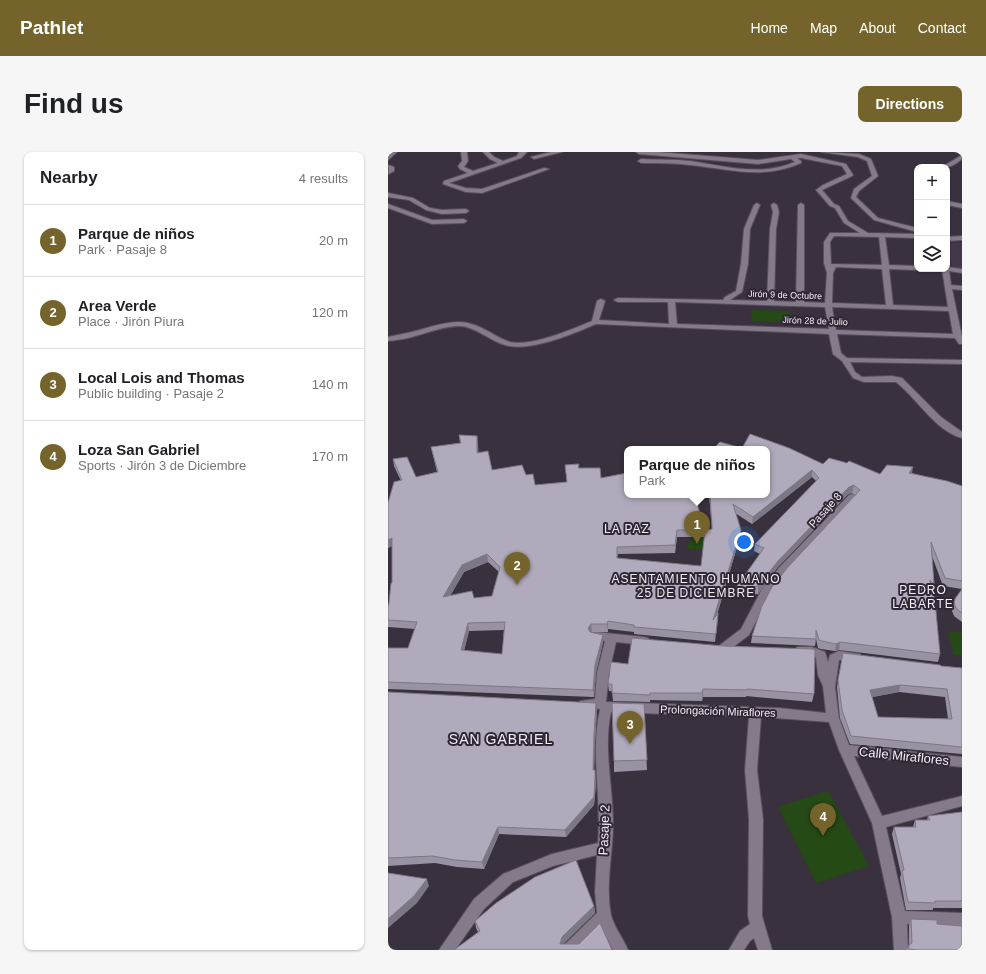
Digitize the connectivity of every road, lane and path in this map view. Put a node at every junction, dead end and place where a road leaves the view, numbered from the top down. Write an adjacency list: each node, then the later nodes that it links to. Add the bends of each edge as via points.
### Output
1 (394, 152): 11 (street)
2 (464, 152): 18 (street, via 465,161 461,166)
3 (486, 152): 13 (street)
4 (522, 152): 13 (street, via 519,157)
5 (560, 152): 8 (street)
6 (639, 152): 9 (street, via 758,162)
7 (824, 152): 28 (street, via 859,156 869,160 875,176 856,190 853,197 876,219)
8 (534, 157)
9 (792, 157): 12 (street, via 799,162 784,170 770,172 691,163); 29 (street, via 840,164 847,168 850,175 819,190 837,207 846,222)
10 (962, 157): 14 (street)
11 (388, 158)
12 (641, 161)
13 (503, 163): 18 (street)
14 (950, 165)
15 (388, 167): 17 (street, via 392,168)
16 (546, 169): 18 (street, via 482,191 466,190 446,184)
17 (388, 172)
18 (473, 173)
19 (388, 195): 26 (street, via 411,199 428,209 442,212)
20 (950, 204): 25 (street)
21 (757, 205): 45 (street, via 748,225 739,292)
22 (774, 205): 46 (street, via 776,212)
23 (801, 205): 47 (street)
24 (388, 206): 27 (street, via 432,222)
25 (962, 206)
26 (466, 211)
27 (464, 221)
28 (914, 229)
29 (867, 235): 30 (street); 39 (street, via 832,234 827,242 827,263)
30 (882, 235): 31 (street); 34 (street)
31 (914, 236)
32 (962, 239): 33 (street)
33 (950, 240)
34 (886, 267): 35 (street); 39 (street, via 833,266); 49 (street)
35 (914, 268)
36 (950, 270): 37 (street)
37 (962, 271)
38 (946, 272): 40 (street)
39 (830, 273): 48 (street)
40 (949, 287): 41 (street); 50 (street)
41 (962, 288)
42 (618, 300): 43 (street, Jirón 9 de Octubre)
43 (672, 300): 45 (street, Jirón 9 de Octubre); 52 (street)
44 (601, 302): 51 (street)
45 (725, 302): 46 (street, Jirón 9 de Octubre)
46 (770, 304): 47 (street, Jirón 9 de Octubre)
47 (800, 305): 48 (street, Jirón 9 de Octubre)
48 (828, 306): 49 (street, Jirón 9 de Octubre); 53 (street)
49 (890, 308): 50 (street, Jirón 9 de Octubre)
50 (951, 309): 55 (street)
51 (595, 322): 52 (street, Jirón 28 de Julio); 54 (street, via 570,333 524,345 505,343 461,324)
52 (673, 326): 53 (street, Jirón 28 de Julio)
53 (834, 332): 55 (street, Jirón 28 de Julio); 56 (street, via 837,354)
54 (388, 339)
55 (959, 339)
56 (845, 360): 57 (street); 58 (street, via 852,375 859,379 892,379 900,382 951,429)
57 (962, 362)
58 (962, 435)
59 (852, 497): 63 (street, Pasaje 8, via 782,571 766,592 745,632 719,647)
60 (596, 636): 61 (street)
61 (611, 638): 62 (street); 68 (street, Pasaje 2, via 603,673)
62 (654, 642)
63 (741, 648)
64 (788, 650): 66 (street, via 818,653)
65 (869, 658): 66 (street, via 839,655 834,658)
66 (829, 686): 70 (street)
67 (569, 703): 68 (street, Prolongación Miraflores)
68 (603, 706): 69 (street, Prolongación Miraflores); 75 (street, Pasaje 2)
69 (755, 712): 70 (street, Prolongación Miraflores); 79 (street, via 751,770 756,819)
70 (834, 718): 71 (street)
71 (845, 750): 72 (street, Calle Miraflores); 74 (street)
72 (962, 762)
73 (962, 800): 74 (street)
74 (879, 823): 77 (street)
75 (605, 847): 76 (street, Pasaje 2, via 602,868); 80 (street, via 552,860 508,878 479,904)
76 (604, 915): 81 (street); 82 (street, Pasaje 2)
77 (899, 917): 78 (street); 85 (street)
78 (962, 920)
79 (757, 927): 83 (street, via 745,936); 84 (street)
80 (446, 950)
81 (569, 950)
82 (621, 950)
83 (736, 950)
84 (765, 950)
85 (901, 950)

